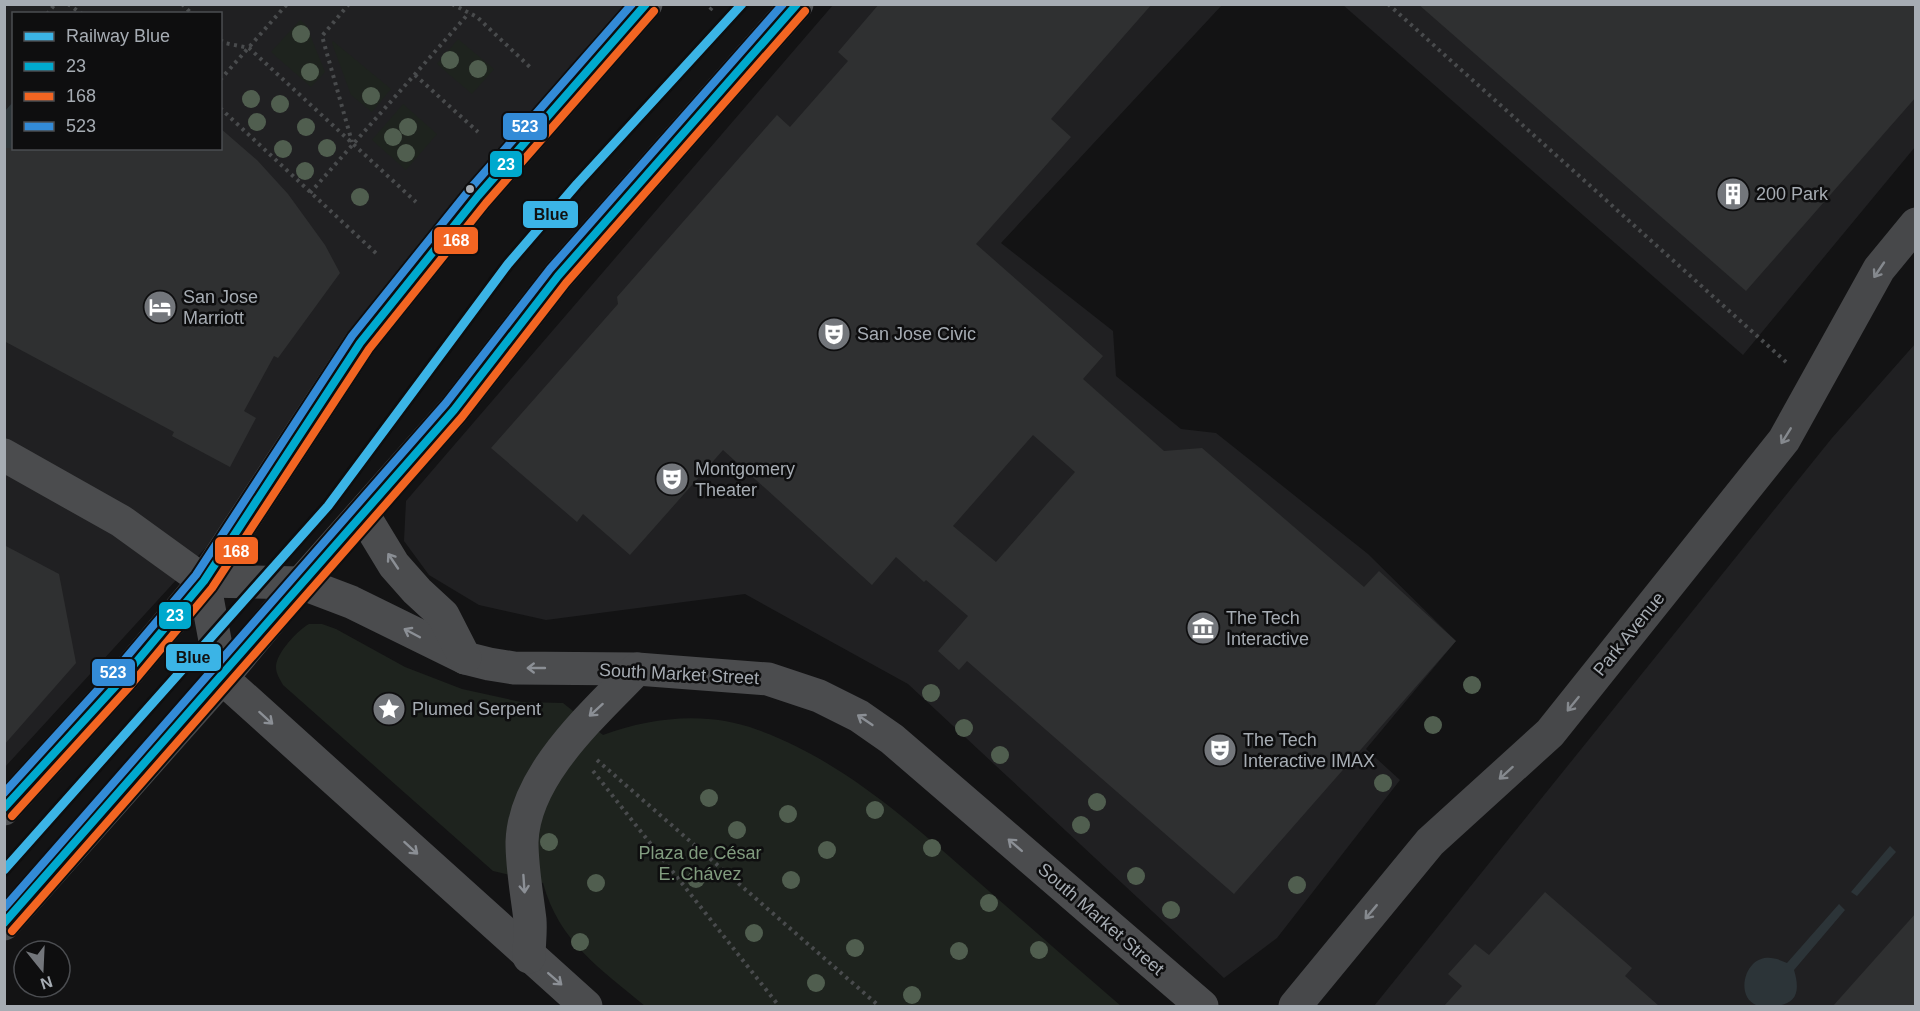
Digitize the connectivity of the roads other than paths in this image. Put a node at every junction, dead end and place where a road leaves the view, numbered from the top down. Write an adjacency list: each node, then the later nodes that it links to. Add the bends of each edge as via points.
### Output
1 (646, 4): 6 (main road, via 470,205 360,343)
2 (797, 4): 5 (main road, via 558,276 454,410)
3 (1916, 224): 16 (main road, Park Avenue, one-way to 16, via 1878,269 1784,440 1550,733 1430,842)
4 (4, 455): 6 (main road, via 121,521)
5 (363, 514): 7 (main road); 8 (main road, one-way to 5, via 443,615 394,565)
6 (204, 581): 7 (main road, South Market Street); 10 (main road); 11 (main road)
7 (301, 583): 8 (main road, South Market Street, one-way to 7, via 351,602); 10 (main road)
8 (465, 658): 9 (main road, South Market Street, one-way to 8, via 514,668)
9 (637, 669): 13 (main road, one-way to 13, via 588,717 549,770 529,811 522,839 530,921); 15 (main road, South Market Street, one-way to 9, via 892,739 859,716 819,696 768,679)
10 (222, 678): 12 (main road); 13 (main road, one-way to 13)
11 (4, 809)
12 (4, 924)
13 (529, 957): 14 (main road, one-way to 14)
14 (586, 1006)
15 (1202, 1006)
16 (1295, 1006)

